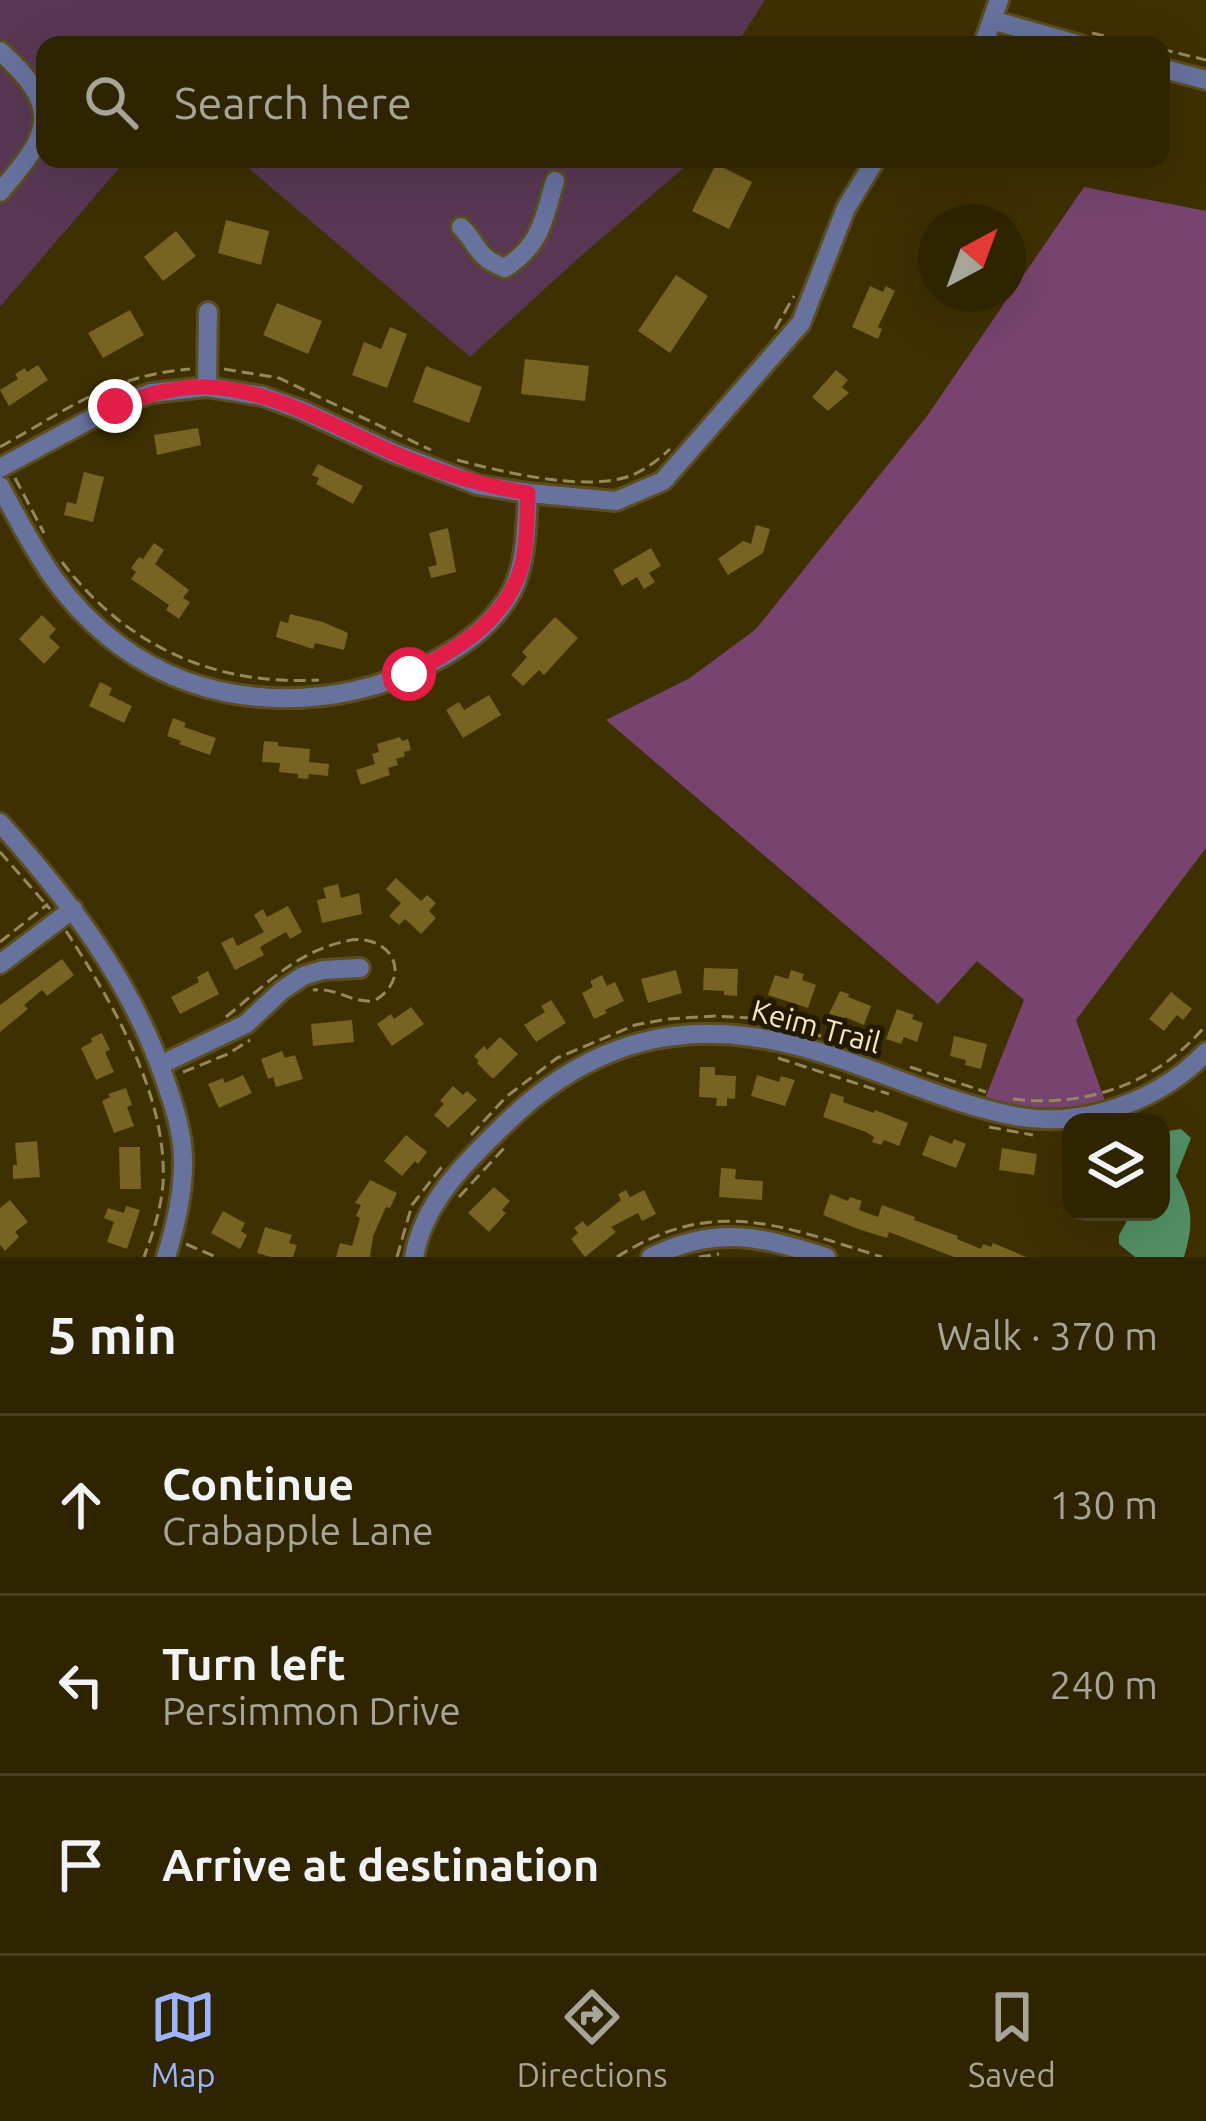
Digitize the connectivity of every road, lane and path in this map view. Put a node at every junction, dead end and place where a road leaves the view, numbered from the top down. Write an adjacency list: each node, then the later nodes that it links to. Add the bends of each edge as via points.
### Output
1 (996, 10): 2 (street)
2 (1058, 36)
3 (0, 51): 8 (street)
4 (1170, 52): 5 (path)
5 (1206, 60)
6 (1170, 70): 7 (street)
7 (1206, 80)
8 (36, 93)
9 (36, 145): 12 (street)
10 (870, 168): 23 (street, via 801,323 663,481 616,501)
11 (554, 181): 13 (street, via 539,234 505,268 477,251)
12 (3, 182)
13 (460, 227)
14 (794, 296): 16 (path)
15 (208, 312): 17 (street)
16 (776, 327)
17 (207, 377): 18 (path, via 159,372 104,388); 20 (path, via 279,378); 22 (street, via 115,406); 23 (street, via 478,485)
18 (0, 447)
19 (672, 447): 21 (path, via 636,474 605,482 524,475)
20 (433, 451)
21 (445, 455)
22 (4, 475): 23 (street, via 46,572 123,648 200,686 292,700 377,686 467,642 512,590); 24 (path)
23 (528, 493)
24 (51, 545)
25 (58, 556): 26 (path, via 111,614 169,652 230,676)
26 (330, 680)
27 (0, 823): 30 (street)
28 (0, 852): 30 (path)
29 (54, 899): 30 (path)
30 (59, 911): 31 (path); 32 (street); 38 (street, via 126,990); 52 (path, via 119,1020 157,1123 163,1183)
31 (0, 942)
32 (0, 964)
33 (360, 968): 38 (street, via 303,976 246,1024)
34 (1206, 1025): 41 (path, via 1153,1072 1114,1090 1048,1102)
35 (830, 1039): 45 (path, via 751,1018 635,1025 557,1058)
36 (1206, 1052): 57 (street, Keim Trail, via 1170,1083 1120,1108 1043,1120 754,1036 658,1038 610,1052 534,1095 430,1207)
37 (764, 1054): 42 (path)
38 (160, 1065): 53 (street, via 183,1156)
39 (908, 1066): 40 (path)
40 (984, 1092)
41 (1006, 1098)
42 (905, 1099)
43 (988, 1126): 44 (path)
44 (1032, 1135)
45 (467, 1138)
46 (504, 1148): 48 (path)
47 (454, 1153): 56 (path, via 412,1205)
48 (451, 1205)
49 (184, 1244): 50 (path)
50 (192, 1246): 54 (path); 55 (path)
51 (720, 1253): 59 (path)
52 (144, 1257)
53 (166, 1257)
54 (187, 1257)
55 (216, 1257)
56 (397, 1257)
57 (414, 1257)
58 (651, 1257): 60 (street, via 724,1236)
59 (698, 1257)
60 (826, 1257)

